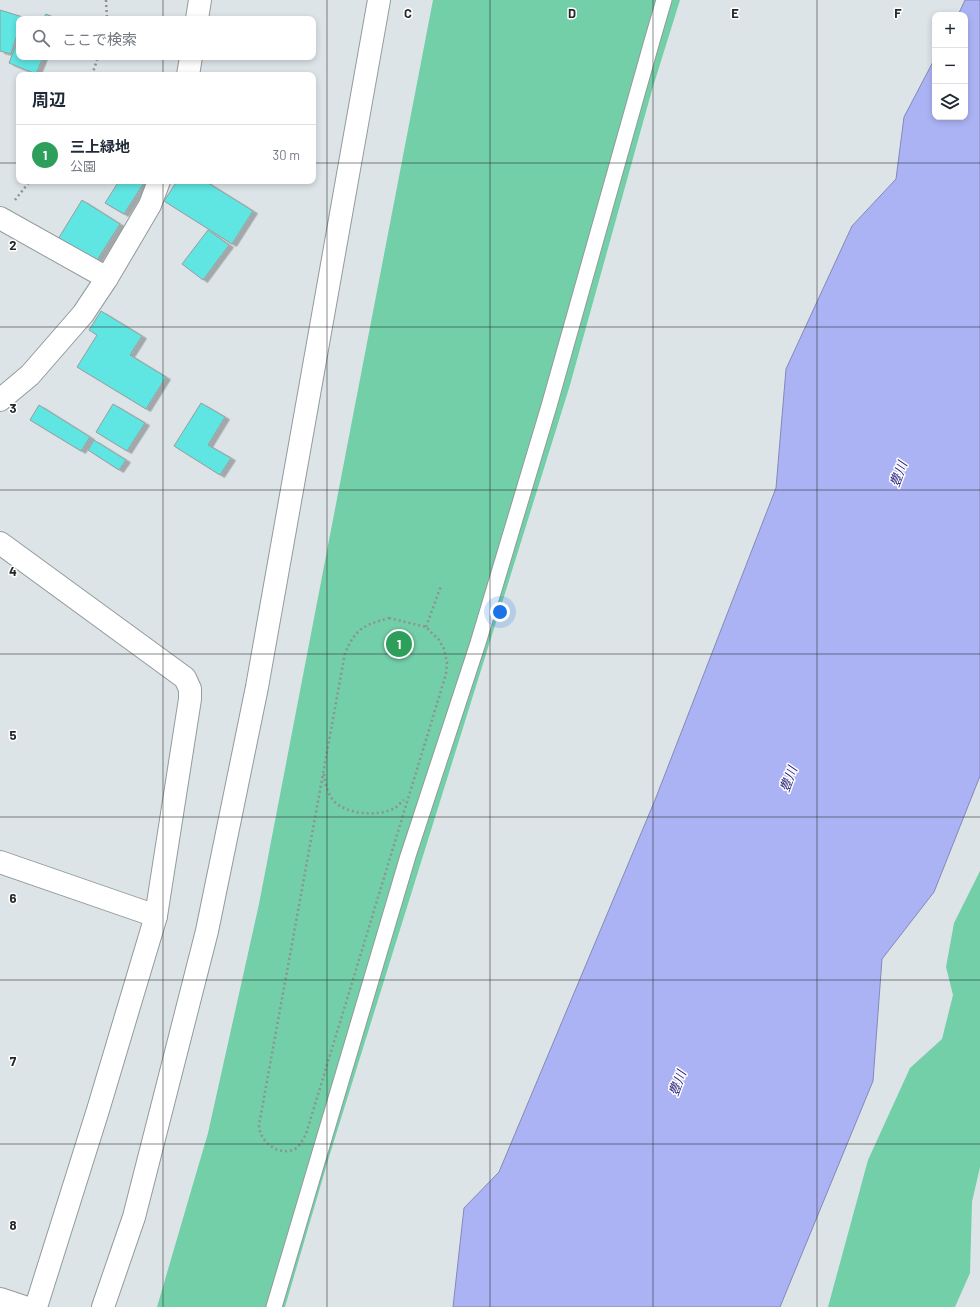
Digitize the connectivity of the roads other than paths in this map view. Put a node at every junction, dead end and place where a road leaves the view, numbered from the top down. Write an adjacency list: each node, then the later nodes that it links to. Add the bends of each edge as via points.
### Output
1 (200, 0): 4 (street)
2 (379, 0): 17 (street, via 257,687 207,931 134,1217)
3 (664, 0): 18 (lane, via 545,421 478,643 408,856)
4 (197, 16)
5 (190, 60): 6 (street)
6 (188, 72)
7 (158, 184): 9 (street, via 150,205)
8 (0, 218): 9 (street)
9 (107, 278): 10 (street, via 83,314 30,375)
10 (0, 400)
11 (0, 543): 13 (street, via 185,678 190,689)
12 (0, 862): 13 (street)
13 (156, 916): 16 (street)
14 (0, 1299): 15 (street)
15 (24, 1307)
16 (36, 1307)
17 (104, 1307)
18 (274, 1307)

